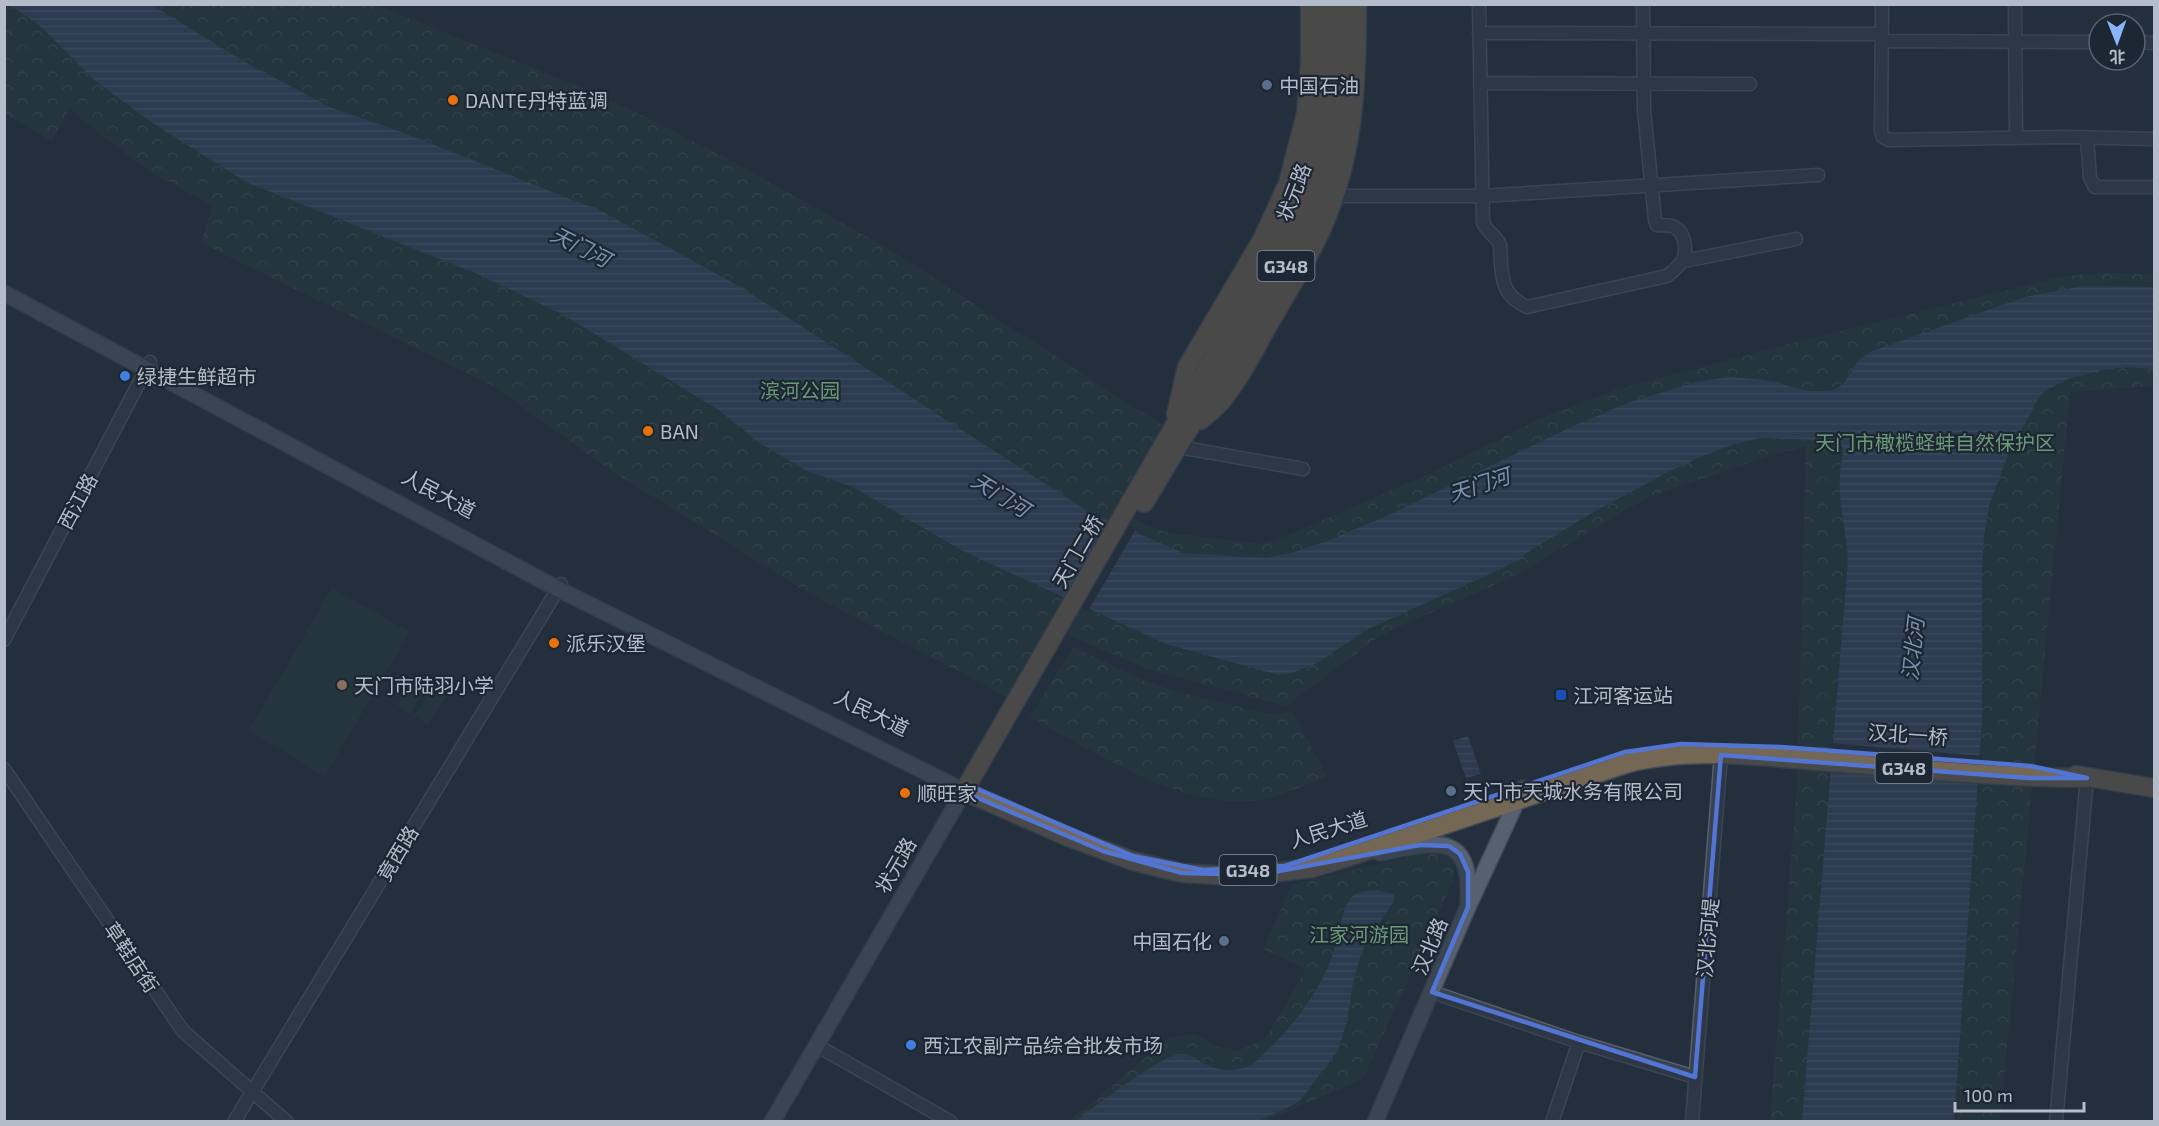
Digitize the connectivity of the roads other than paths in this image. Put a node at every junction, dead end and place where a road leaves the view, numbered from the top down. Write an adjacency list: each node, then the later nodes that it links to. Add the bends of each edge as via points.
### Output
1 (1310, 4): 15 (highway)
2 (1326, 4): 11 (highway, 状元路 / G348)
3 (1342, 4): 19 (highway, 状元路 / G348)
4 (1357, 4): 21 (highway, via 1356,88)
5 (1479, 4): 9 (street)
6 (1643, 4): 10 (street)
7 (1882, 4): 12 (street)
8 (2016, 4): 13 (street)
9 (1479, 33): 10 (street); 16 (street)
10 (1643, 33): 12 (street); 17 (street)
11 (1326, 37): 15 (highway); 20 (highway, 状元路 / G348, via 1324,87)
12 (1882, 38): 13 (street); 23 (street, via 1883,137 1896,141)
13 (2015, 42): 14 (street); 23 (street)
14 (2087, 42)
15 (1310, 49): 20 (highway)
16 (1480, 83): 17 (street); 29 (street)
17 (1644, 83): 18 (street); 26 (street)
18 (1750, 84)
19 (1339, 100): 21 (highway); 35 (highway, 状元路 / G348, via 1327,167 1309,217 1278,281)
20 (1313, 118): 35 (highway, 状元路 / G348, via 1308,170 1288,222)
21 (1351, 127): 28 (highway)
22 (2087, 137): 23 (street); 24 (street); 27 (street, via 2090,178 2096,187)
23 (2016, 138)
24 (2154, 139)
25 (1818, 175): 26 (street)
26 (1651, 186): 29 (street); 31 (street, via 1657,225 1678,229 1685,246)
27 (2154, 187)
28 (1335, 196): 29 (street); 35 (highway, via 1306,261 1232,386 1217,406)
29 (1482, 196): 31 (street, via 1485,228 1500,246 1503,286 1527,307 1667,276)
30 (1796, 239): 31 (street)
31 (1684, 261)
32 (4, 284): 34 (main road, 人民大道)
33 (4, 293): 34 (main road, 人民大道)
34 (148, 365): 38 (main road, 人民大道); 40 (street, 西江路)
35 (1180, 435): 36 (street); 37 (highway, 状元路 / G348)
36 (1303, 470)
37 (1142, 495): 39 (highway, 天门二桥 / G348)
38 (560, 586): 46 (main road, 人民大道); 54 (street, 竟西路)
39 (1061, 634): 46 (highway, 状元路 / G348)
40 (4, 640)
41 (1780, 752): 42 (highway, 人民大道 / G348); 44 (highway, 汉北一桥 / G348); 47 (highway, 人民大道 / G348, via 1722,744 1654,747 1603,759)
42 (1722, 755): 47 (highway, 人民大道 / G348, via 1641,760); 53 (street, 汉北河堤)
43 (4, 769): 54 (street, 草鞋店街, via 183,1031)
44 (2087, 778): 45 (highway, G348); 63 (street)
45 (2154, 788)
46 (970, 790): 47 (highway, 人民大道 / G348, via 1133,856 1179,868 1231,871 1285,866); 48 (highway, 人民大道 / G348, via 1103,851 1159,869 1258,875); 52 (main road, 状元路); 57 (main road, 状元路)
47 (1520, 795): 48 (highway, 人民大道 / G348); 49 (main road, 汉北路)
48 (1336, 861): 49 (main road, via 1420,845 1449,846 1460,854 1468,872)
49 (1468, 907): 50 (main road, 汉北路)
50 (1432, 992): 51 (street); 60 (main road, 汉北路)
51 (1579, 1042): 53 (street); 61 (street)
52 (823, 1049): 58 (main road, 状元路); 59 (street)
53 (1695, 1077): 62 (street, 汉北河堤)
54 (252, 1090): 55 (street, 竟西路); 56 (street, 草鞋店街)
55 (234, 1122)
56 (287, 1122)
57 (772, 1122)
58 (781, 1122)
59 (951, 1122)
60 (1375, 1122)
61 (1551, 1122)
62 (1692, 1122)
63 (2056, 1122)

